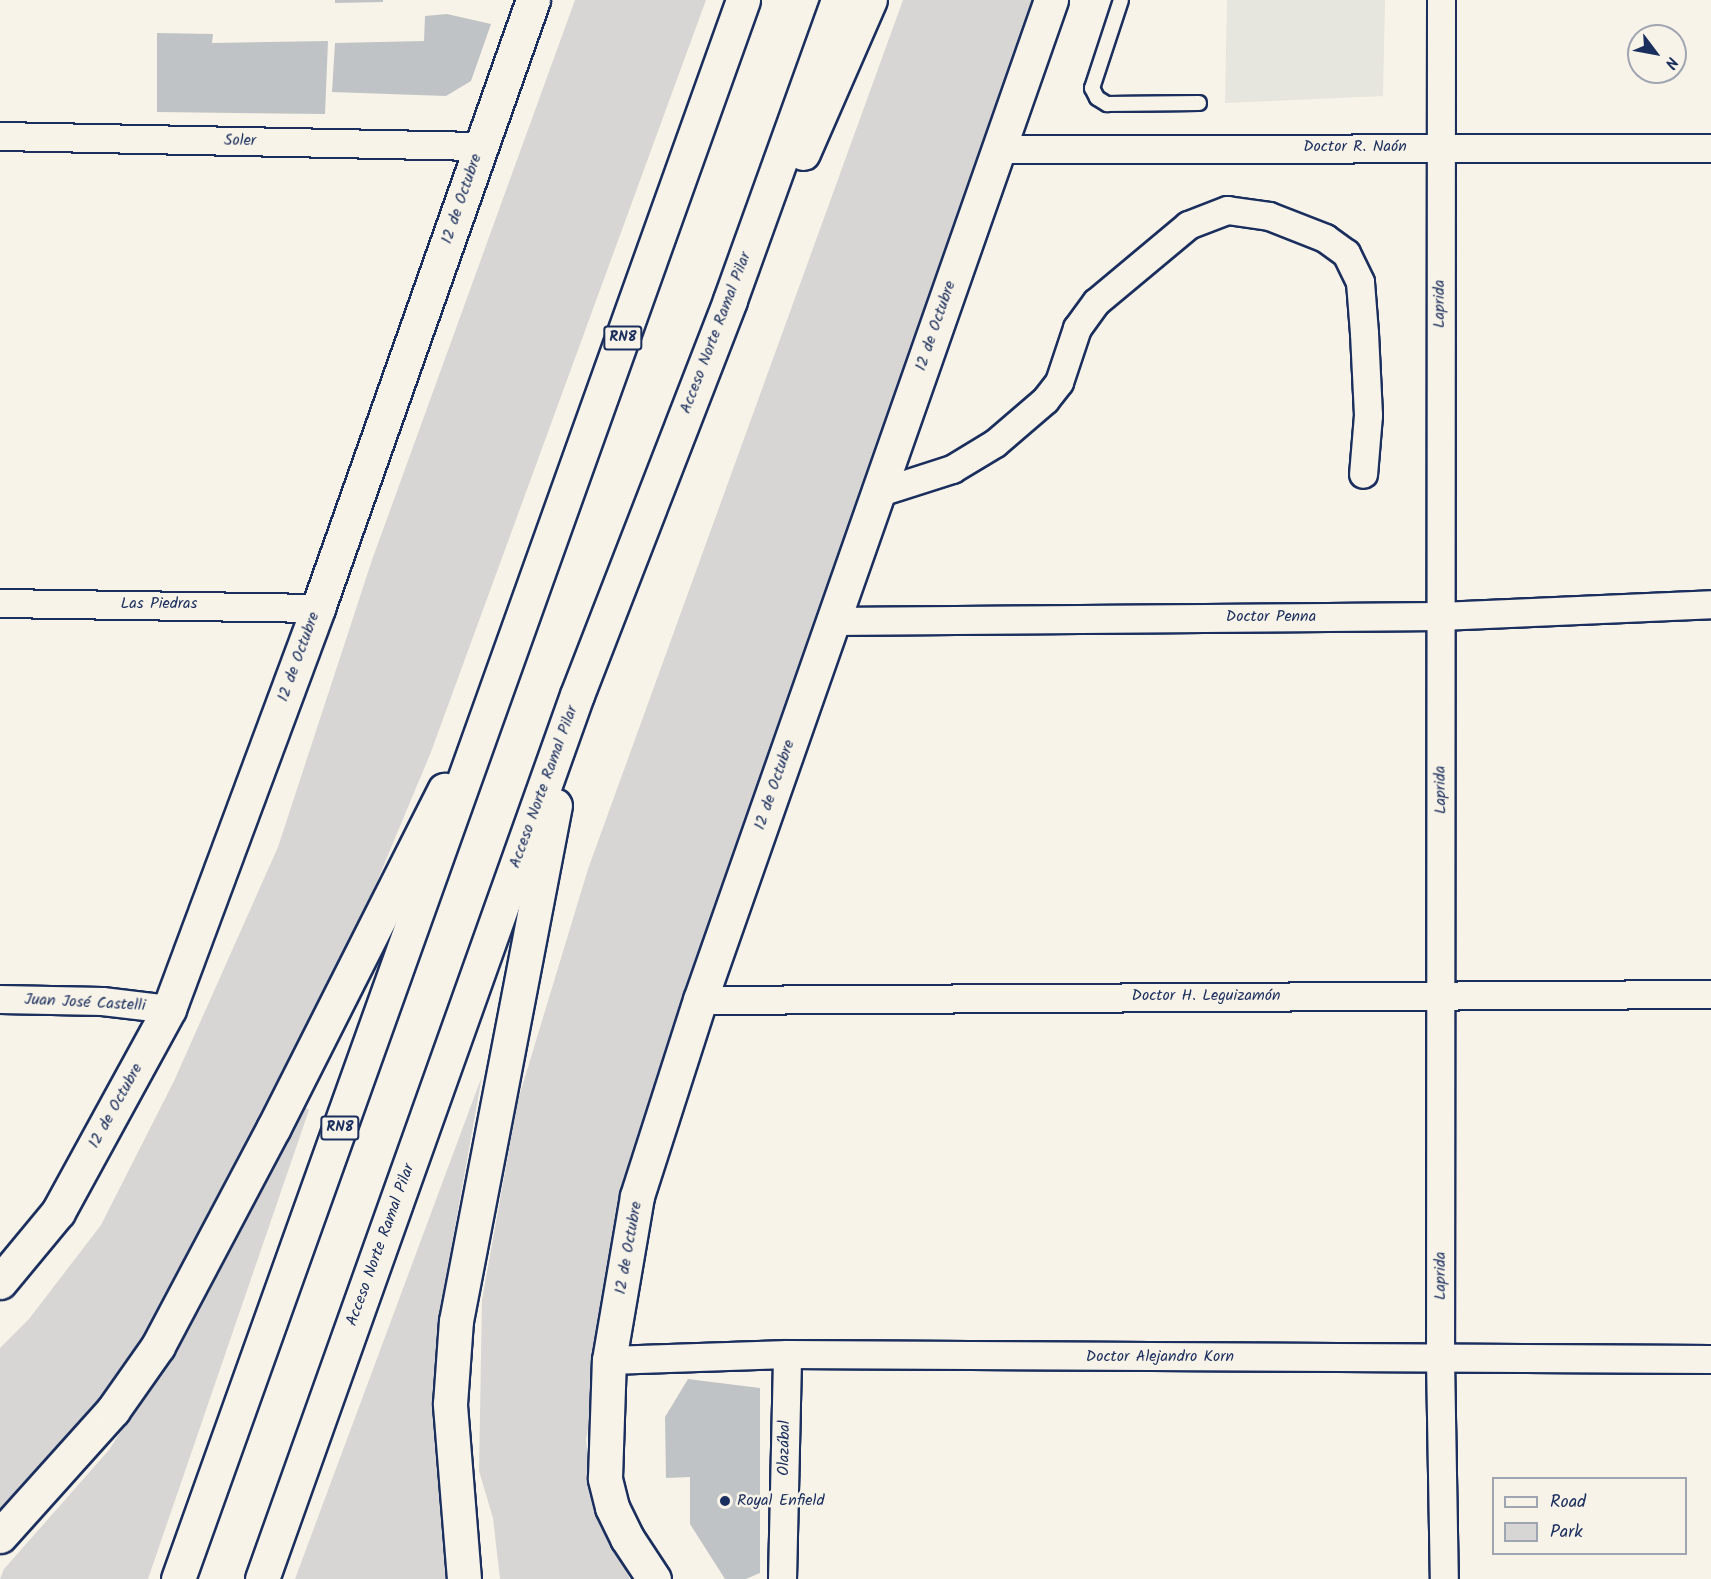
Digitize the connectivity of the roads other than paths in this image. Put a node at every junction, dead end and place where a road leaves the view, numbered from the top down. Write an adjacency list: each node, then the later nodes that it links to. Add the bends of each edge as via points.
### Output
1 (533, 0): 10 (main road, 12 de Octubre)
2 (743, 0): 22 (main road, RN8)
3 (838, 0): 14 (main road, Acceso Norte Ramal Pilar)
4 (870, 0): 14 (main road, via 825,107)
5 (1051, 0): 13 (main road, 12 de Octubre)
6 (1120, 0): 8 (lane, via 1092,88 1097,98 1107,104)
7 (1441, 0): 11 (street, Laprida)
8 (1199, 103)
9 (0, 136): 10 (street, Soler)
10 (480, 146): 19 (main road, 12 de Octubre)
11 (1440, 147): 12 (street, Doctor R. Naón); 13 (street, Doctor R. Naón); 20 (street, Laprida)
12 (1711, 148)
13 (999, 149): 16 (main road, 12 de Octubre)
14 (730, 300): 23 (main road, Acceso Norte Ramal Pilar)
15 (1363, 474): 16 (street, via 1368,415 1364,333 1360,282 1346,253 1325,238 1269,216 1227,210 1188,225 1096,302 1077,328 1059,382 1045,400 995,443 952,469)
16 (877, 493): 21 (main road, 12 de Octubre)
17 (0, 603): 19 (street, Las Piedras)
18 (1711, 604): 20 (street, Doctor Penna)
19 (318, 608): 28 (main road, 12 de Octubre)
20 (1440, 616): 21 (street, Doctor Penna); 24 (street, Laprida)
21 (831, 621): 27 (main road, 12 de Octubre)
22 (502, 677): 34 (main road, via 158,1346 112,1410); 35 (main road, RN8)
23 (577, 695): 36 (main road, Acceso Norte Ramal Pilar); 37 (main road, via 456,1322 450,1404)
24 (1443, 994): 25 (street, Doctor H. Leguizamón); 27 (street, Doctor H. Leguizamón); 31 (street, Laprida)
25 (1711, 994)
26 (0, 999): 28 (street, Juan José Castelli, via 102,1001)
27 (700, 1000): 33 (main road, 12 de Octubre, via 637,1196)
28 (170, 1009): 29 (main road, 12 de Octubre, via 58,1212)
29 (0, 1282)
30 (788, 1354): 31 (street, Doctor Alejandro Korn); 33 (street, Doctor Alejandro Korn); 39 (street, Olazábal)
31 (1440, 1359): 32 (street, Doctor Alejandro Korn); 40 (street, Laprida)
32 (1711, 1359)
33 (609, 1360): 38 (main road, 12 de Octubre, via 605,1478 622,1528)
34 (0, 1536)
35 (178, 1579)
36 (262, 1579)
37 (464, 1579)
38 (654, 1579)
39 (782, 1579)
40 (1444, 1579)

